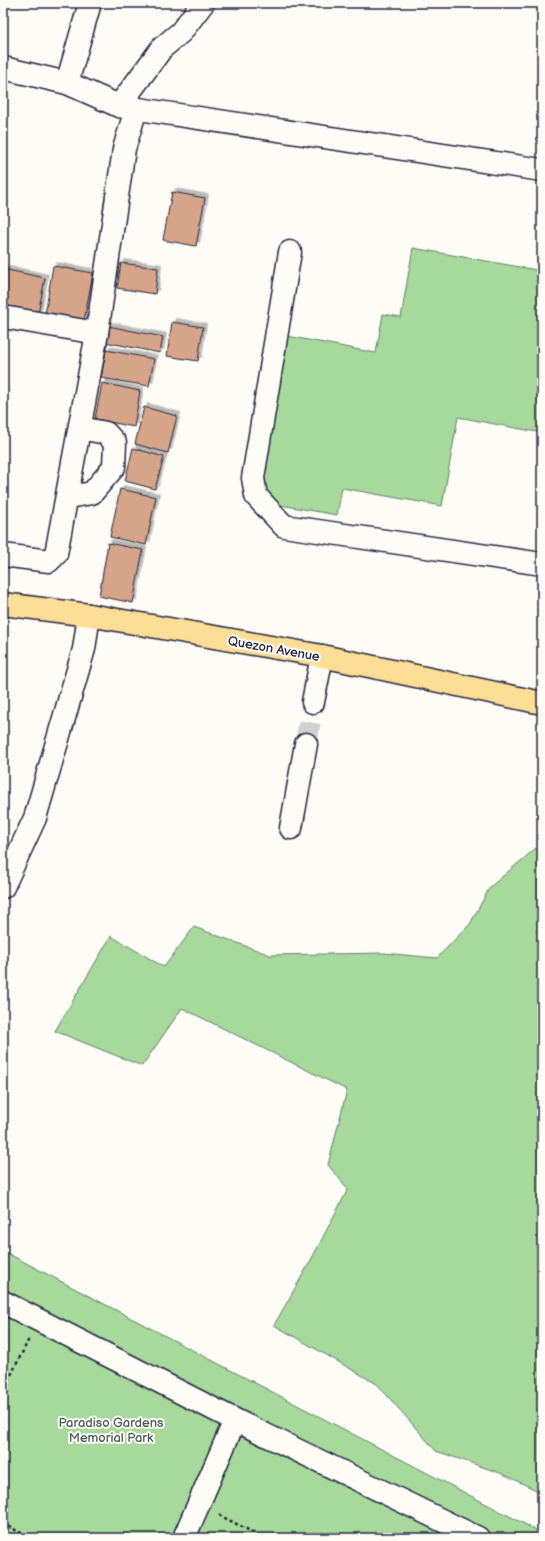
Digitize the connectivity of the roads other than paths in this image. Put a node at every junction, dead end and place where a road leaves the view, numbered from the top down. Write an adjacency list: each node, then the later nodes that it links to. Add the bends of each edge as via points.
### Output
1 (90, 3): 4 (street)
2 (203, 3): 5 (street, via 181,32 162,48)
3 (3, 68): 4 (street)
4 (67, 83): 5 (street)
5 (127, 108): 6 (street); 9 (street, via 124,149)
6 (542, 170)
7 (290, 252): 13 (street, via 253,478 256,496 284,526)
8 (3, 317): 9 (street)
9 (97, 333): 10 (street)
10 (80, 428): 11 (street); 11 (street, via 106,433 115,443 114,467 92,493)
11 (68, 497): 12 (street, via 56,554 49,560)
12 (3, 555)
13 (542, 564)
14 (3, 604): 15 (main road, Quezon Avenue)
15 (89, 615): 16 (main road, Quezon Avenue); 21 (street, via 84,649 35,818)
16 (322, 656): 17 (street); 18 (main road, Quezon Avenue)
17 (313, 702)
18 (542, 703)
19 (306, 744): 20 (street)
20 (291, 828)
21 (3, 887)
22 (3, 1302): 23 (street)
23 (235, 1420): 24 (street); 25 (street)
24 (184, 1538)
25 (478, 1538)

